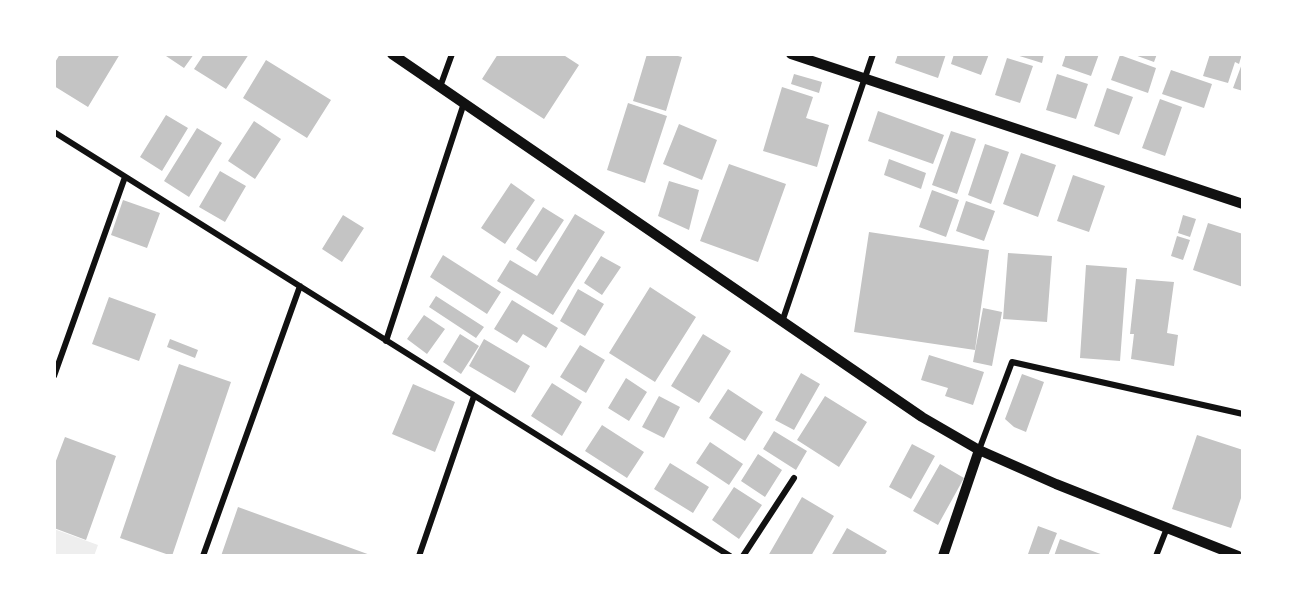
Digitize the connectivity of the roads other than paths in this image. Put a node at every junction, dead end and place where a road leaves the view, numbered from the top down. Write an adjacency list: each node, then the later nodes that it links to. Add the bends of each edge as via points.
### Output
1 (392, 54): 6 (street)
2 (452, 54): 6 (street)
3 (791, 54): 5 (street)
4 (873, 54): 5 (street)
5 (865, 77): 10 (street); 12 (street)
6 (440, 87): 7 (street)
7 (464, 103): 12 (street); 13 (street)
8 (54, 132): 9 (street)
9 (125, 177): 11 (street); 14 (street)
10 (1243, 204)
11 (300, 286): 13 (street); 20 (street)
12 (782, 323): 17 (street, via 922,417)
13 (386, 341): 15 (street)
14 (54, 376)
15 (474, 396): 21 (street); 22 (street)
16 (1243, 414): 17 (street, via 1012,362)
17 (979, 450): 19 (street); 24 (street)
18 (794, 478): 23 (street)
19 (1167, 528): 25 (street); 26 (street)
20 (203, 556)
21 (419, 556)
22 (730, 556)
23 (743, 556)
24 (943, 556)
25 (1156, 556)
26 (1238, 556)

